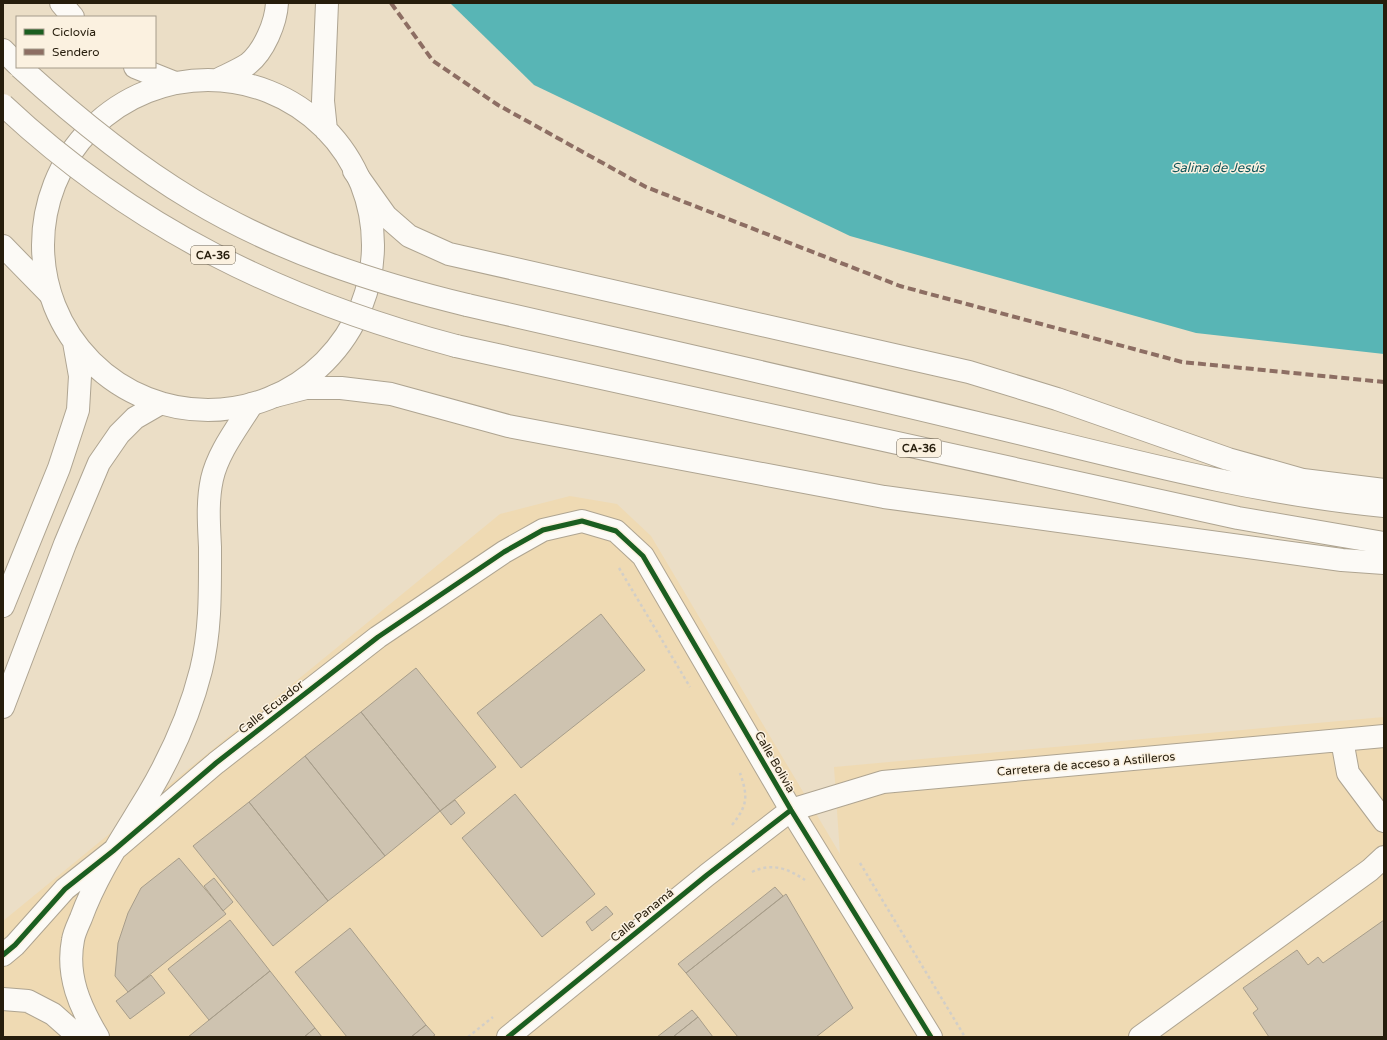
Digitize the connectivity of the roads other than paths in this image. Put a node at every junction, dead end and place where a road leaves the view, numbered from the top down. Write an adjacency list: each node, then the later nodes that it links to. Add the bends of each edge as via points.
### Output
1 (61, 3): 4 (main road)
2 (277, 3): 9 (main road, via 276,17 264,43 248,63)
3 (327, 3): 12 (main road, via 323,101)
4 (72, 16)
5 (3, 50): 6 (main road)
6 (16, 63)
7 (21, 68): 21 (main road, bridge, via 90,127 193,200 245,228 359,275 398,288 1190,474 1292,494)
8 (138, 68): 10 (main road)
9 (217, 80): 10 (main road); 12 (main road, via 247,85 276,95 302,110)
10 (175, 83): 15 (main road, via 142,94 112,110 86,133 66,161 52,192 44,225 44,260)
11 (3, 105): 23 (main road, CA-36, bridge, via 62,156 110,192 206,252 258,278 373,322 456,346 1238,518)
12 (326, 130): 13 (main road)
13 (354, 171): 17 (main road, via 363,190 372,230 370,271 359,310 350,329 325,361 310,375); 20 (main road, via 386,216 409,236 449,254 969,372 1057,399 1228,459 1303,480)
14 (3, 246): 15 (main road)
15 (50, 294): 16 (main road)
16 (74, 342): 18 (main road, via 98,368 117,383); 25 (main road, via 80,376 78,410 59,468)
17 (275, 396): 19 (main road); 24 (main road, via 306,388 341,388 391,394 508,426 884,497 1342,560)
18 (161, 403): 19 (main road, via 206,410); 26 (main road, via 135,418 124,428 99,464 65,544)
19 (252, 404): 31 (main road, via 222,453 212,478 208,509 208,634 201,670 171,751)
20 (1384, 490)
21 (1384, 506)
22 (582, 521): 29 (main road, Calle Bolivia, via 616,531 644,556); 31 (main road, Calle Ecuador, via 543,530 504,552 378,637 216,763)
23 (1384, 543)
24 (1384, 563)
25 (3, 606)
26 (3, 707)
27 (1384, 736): 28 (main road, Carretera de acceso a Astilleros)
28 (1342, 740): 29 (main road, Carretera de acceso a Astilleros, via 883,782); 30 (main road, via 1348,773)
29 (791, 810): 37 (main road, Calle Panamá); 38 (main road, Calle Bolivia)
30 (1384, 822)
31 (113, 851): 33 (main road, Calle Ecuador, via 66,889); 36 (main road, via 87,903 73,939 71,962 74,990)
32 (1384, 858): 39 (main road)
33 (3, 955)
34 (3, 999): 35 (main road, via 28,1001 54,1014)
35 (79, 1037)
36 (98, 1037)
37 (508, 1037)
38 (930, 1037)
39 (1140, 1037)

